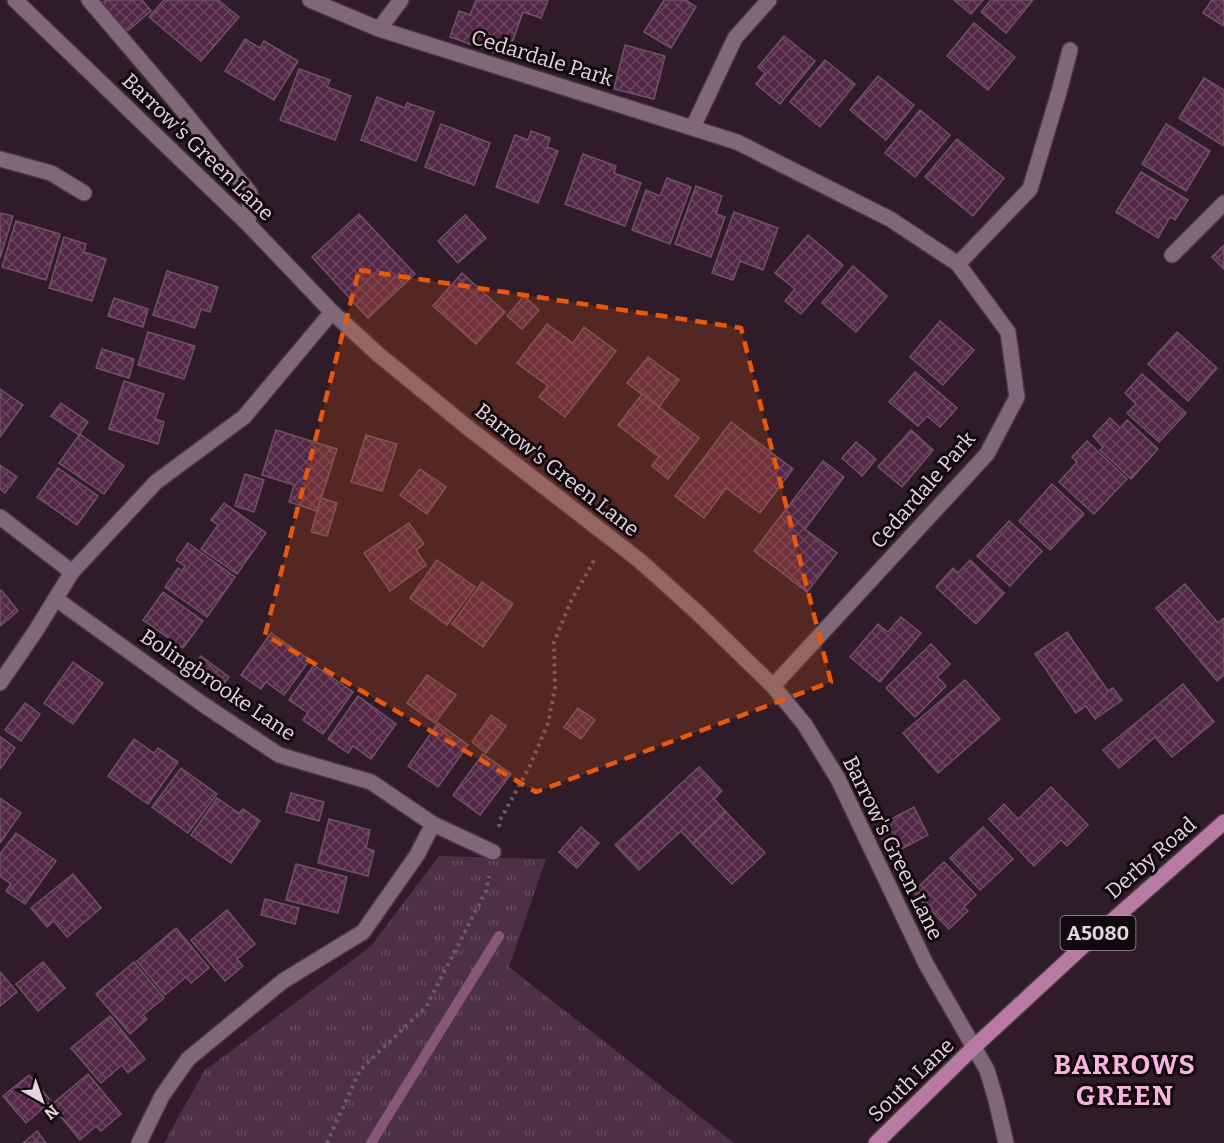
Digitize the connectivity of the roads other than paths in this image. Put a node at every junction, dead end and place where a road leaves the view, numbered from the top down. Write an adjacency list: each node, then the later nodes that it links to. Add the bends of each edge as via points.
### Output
1 (15, 0): 12 (street, Barrow's Green Lane)
2 (89, 0): 12 (street, via 250,193)
3 (310, 0): 6 (street, Cedardale Park)
4 (401, 0): 6 (street)
5 (770, 0): 8 (street, via 735,38)
6 (379, 29): 8 (street, Cedardale Park)
7 (1070, 50): 14 (street, via 1030,189)
8 (693, 127): 14 (street, Cedardale Park, via 737,142 879,214)
9 (0, 159): 10 (street, via 51,173)
10 (84, 194)
11 (1224, 203): 13 (street)
12 (248, 224): 15 (street, Barrow's Green Lane)
13 (1172, 255)
14 (958, 264): 20 (street, Cedardale Park, via 1008,332 1017,397 987,454)
15 (332, 312): 17 (street, via 244,417 156,482); 20 (street, Barrow's Green Lane, via 467,428 639,560)
16 (0, 517): 17 (street)
17 (72, 572): 18 (street)
18 (56, 599): 19 (street); 22 (street, Bolingbrooke Lane, via 279,755 371,782)
19 (0, 683)
20 (772, 687): 24 (street, Barrow's Green Lane, via 805,725 838,779 926,964)
21 (1224, 822): 24 (main road, Derby Road / A5080)
22 (433, 824): 23 (street, Bolingbrooke Lane); 25 (street, via 417,855 363,932 283,981 188,1059 162,1096)
23 (494, 852)
24 (974, 1047): 26 (main road, South Lane / A5080); 27 (street, Barrow's Green Lane, via 987,1070)
25 (139, 1143)
26 (876, 1143)
27 (1006, 1143)

